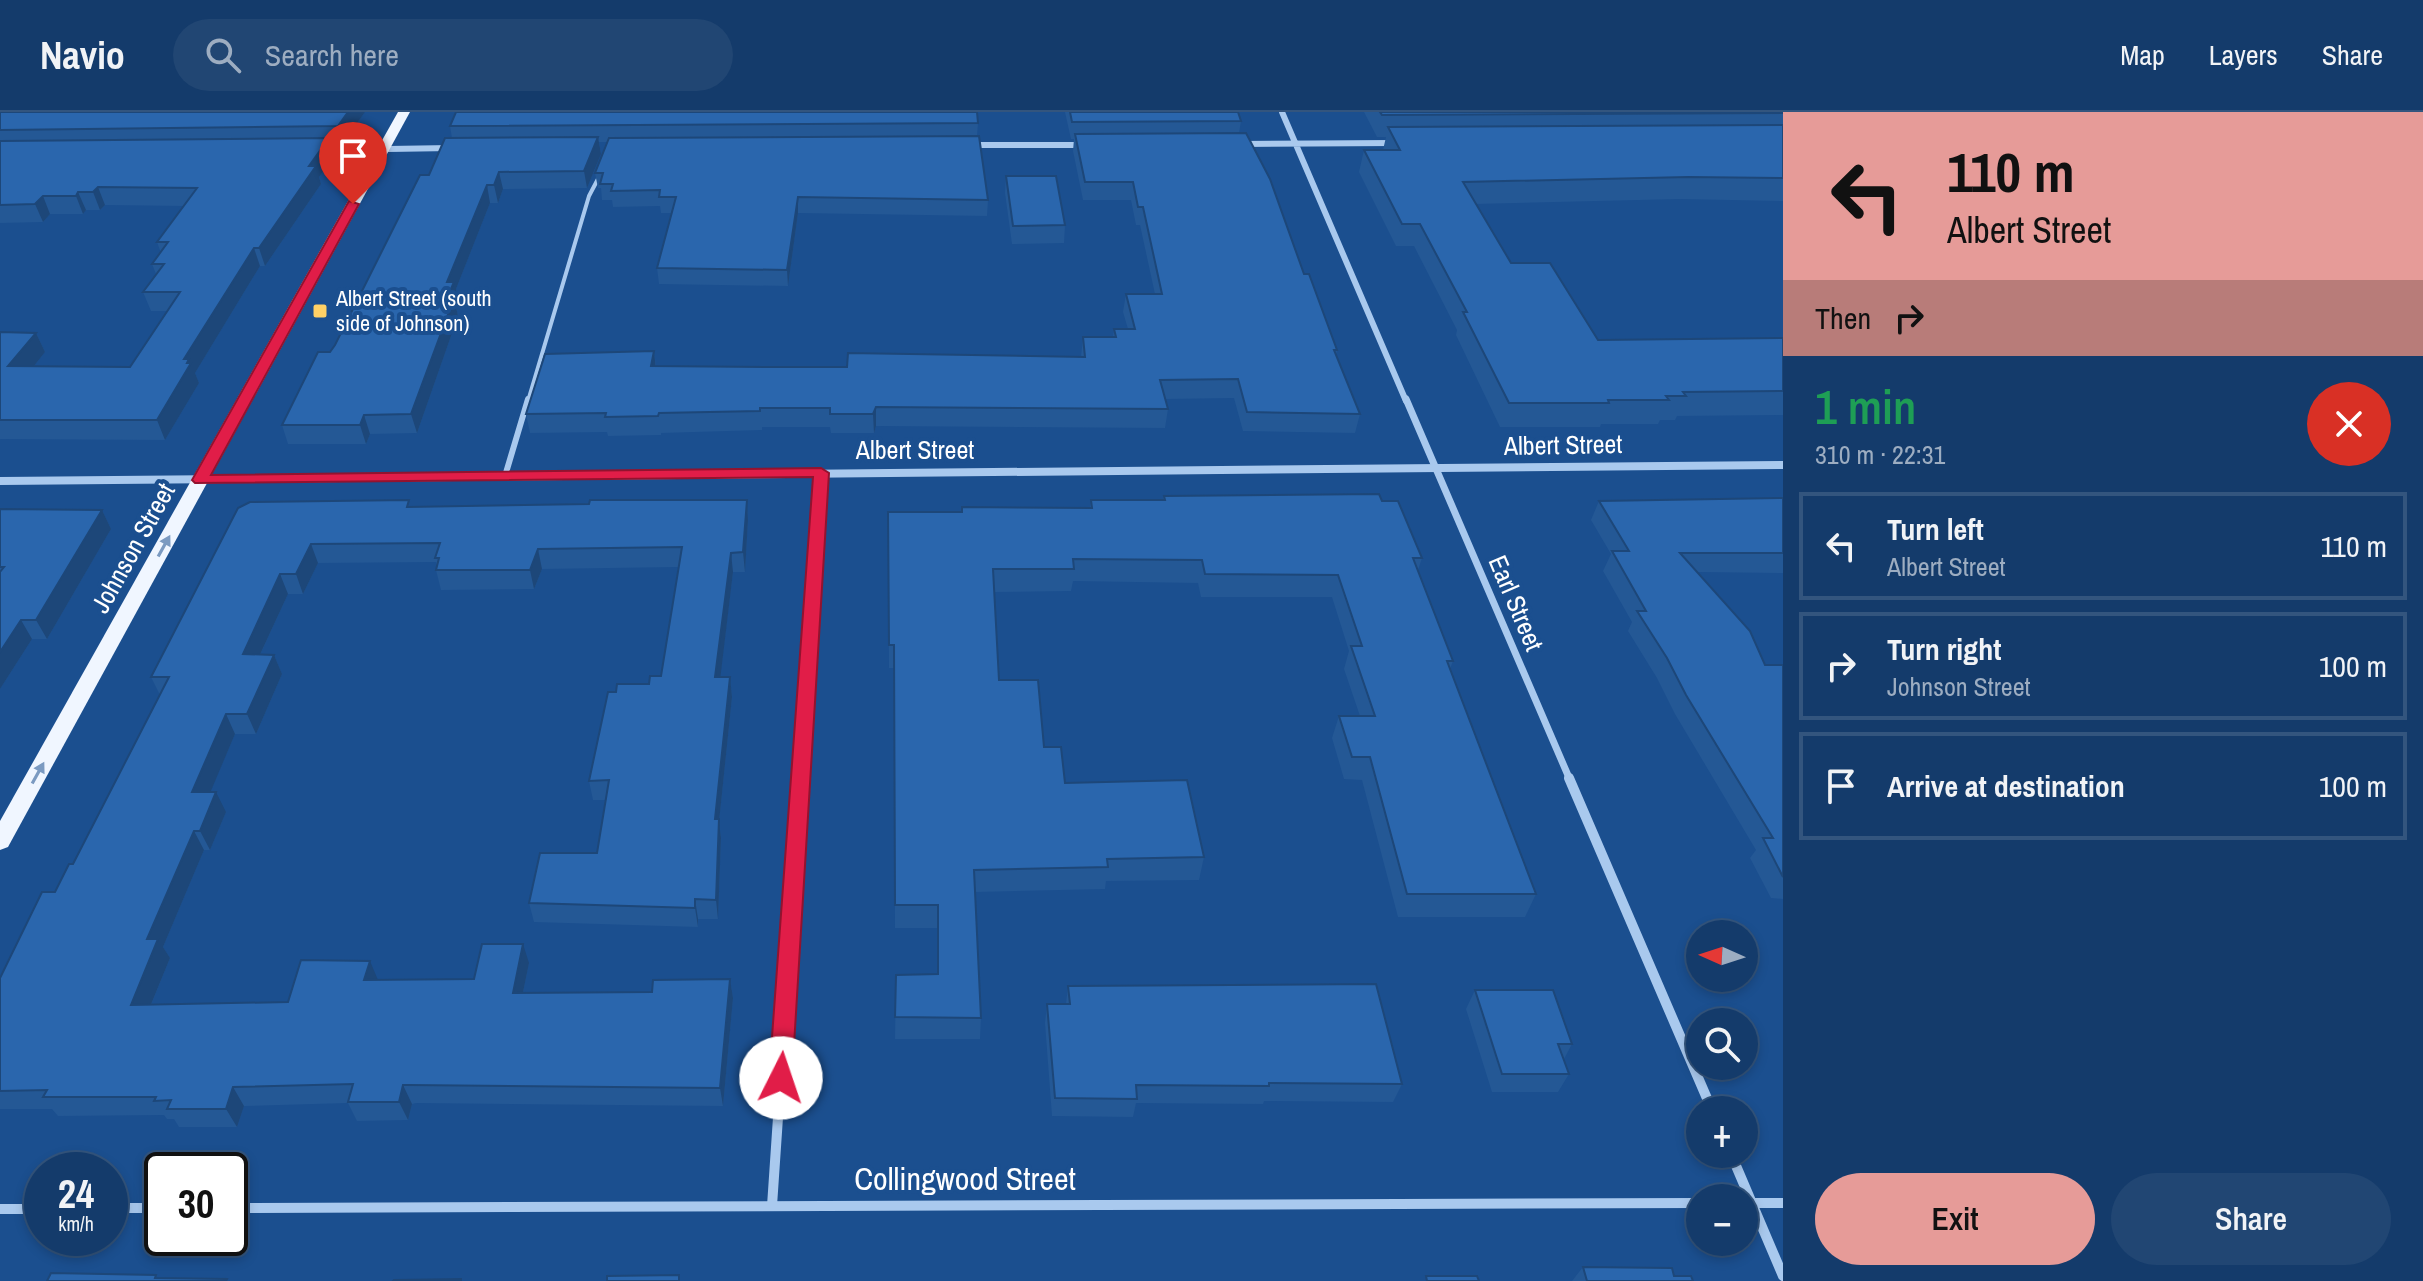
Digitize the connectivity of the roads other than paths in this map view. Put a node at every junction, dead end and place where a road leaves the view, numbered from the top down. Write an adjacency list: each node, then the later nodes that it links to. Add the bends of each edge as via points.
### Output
1 (404, 112): 9 (main road, Johnson Street)
2 (1282, 112): 3 (street, Earl Street)
3 (1295, 143): 4 (street); 5 (street); 13 (street, Earl Street)
4 (1402, 143)
5 (1239, 144)
6 (971, 145): 7 (street)
7 (1097, 145)
8 (456, 148): 9 (street)
9 (384, 149): 10 (street); 16 (main road, Johnson Street)
10 (314, 150)
11 (602, 170): 15 (lane, via 589,196)
12 (1783, 465): 13 (street, Albert Street)
13 (1433, 468): 14 (street, Albert Street); 19 (street, Earl Street)
14 (821, 473): 15 (street, Albert Street); 23 (street)
15 (505, 476): 16 (street, Albert Street)
16 (200, 480): 17 (street, Albert Street); 18 (main road, Johnson Street, one-way to 16)
17 (0, 481)
18 (0, 841)
19 (1706, 1096)
20 (1686, 1203): 23 (street, Collingwood Street)
21 (1758, 1203): 22 (street)
22 (1783, 1203)
23 (772, 1206): 24 (street, Collingwood Street)
24 (248, 1208)
25 (0, 1209): 26 (street)
26 (24, 1209)
27 (1758, 1224): 28 (street)
28 (1783, 1276)

